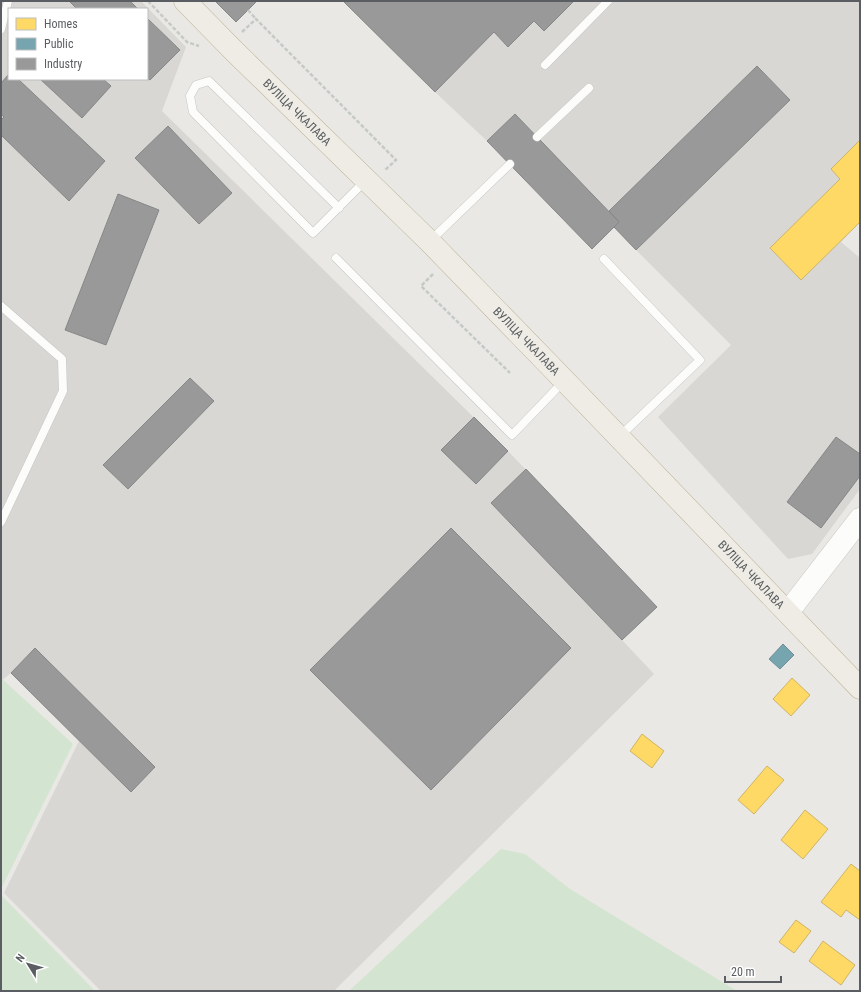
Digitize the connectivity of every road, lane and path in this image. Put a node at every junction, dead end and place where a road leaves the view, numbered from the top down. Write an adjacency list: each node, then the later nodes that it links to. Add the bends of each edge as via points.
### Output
1 (8, 1): 7 (lane)
2 (148, 1): 9 (path, via 187,42)
3 (185, 1): 14 (highway, ВУЛІЦА ЧКАЛАВА, via 234,51)
4 (608, 1): 10 (lane)
5 (248, 10): 6 (path)
6 (256, 19): 8 (path); 14 (path, via 396,160)
7 (1, 29)
8 (238, 36)
9 (204, 47)
10 (545, 65)
11 (589, 88): 12 (lane)
12 (537, 137)
13 (510, 164): 16 (lane)
14 (376, 175): 15 (lane); 16 (highway, ВУЛІЦА ЧКАЛАВА)
15 (339, 208): 15 (lane, via 313,233 192,112 190,96 196,85 209,81)
16 (429, 241): 18 (highway, ВУЛІЦА ЧКАЛАВА)
17 (336, 258): 22 (lane, via 512,434)
18 (447, 259): 21 (path, via 421,286); 22 (highway, ВУЛІЦА ЧКАЛАВА)
19 (604, 259): 23 (lane, via 700,360)
20 (1, 306): 25 (lane, via 62,359 63,390)
21 (510, 373)
22 (564, 380): 23 (highway, ВУЛІЦА ЧКАЛАВА)
23 (619, 437): 26 (highway, ВУЛІЦА ЧКАЛАВА)
24 (860, 519): 26 (main road)
25 (1, 522)
26 (788, 612): 27 (highway, ВУЛІЦА ЧКАЛАВА)
27 (860, 688)

